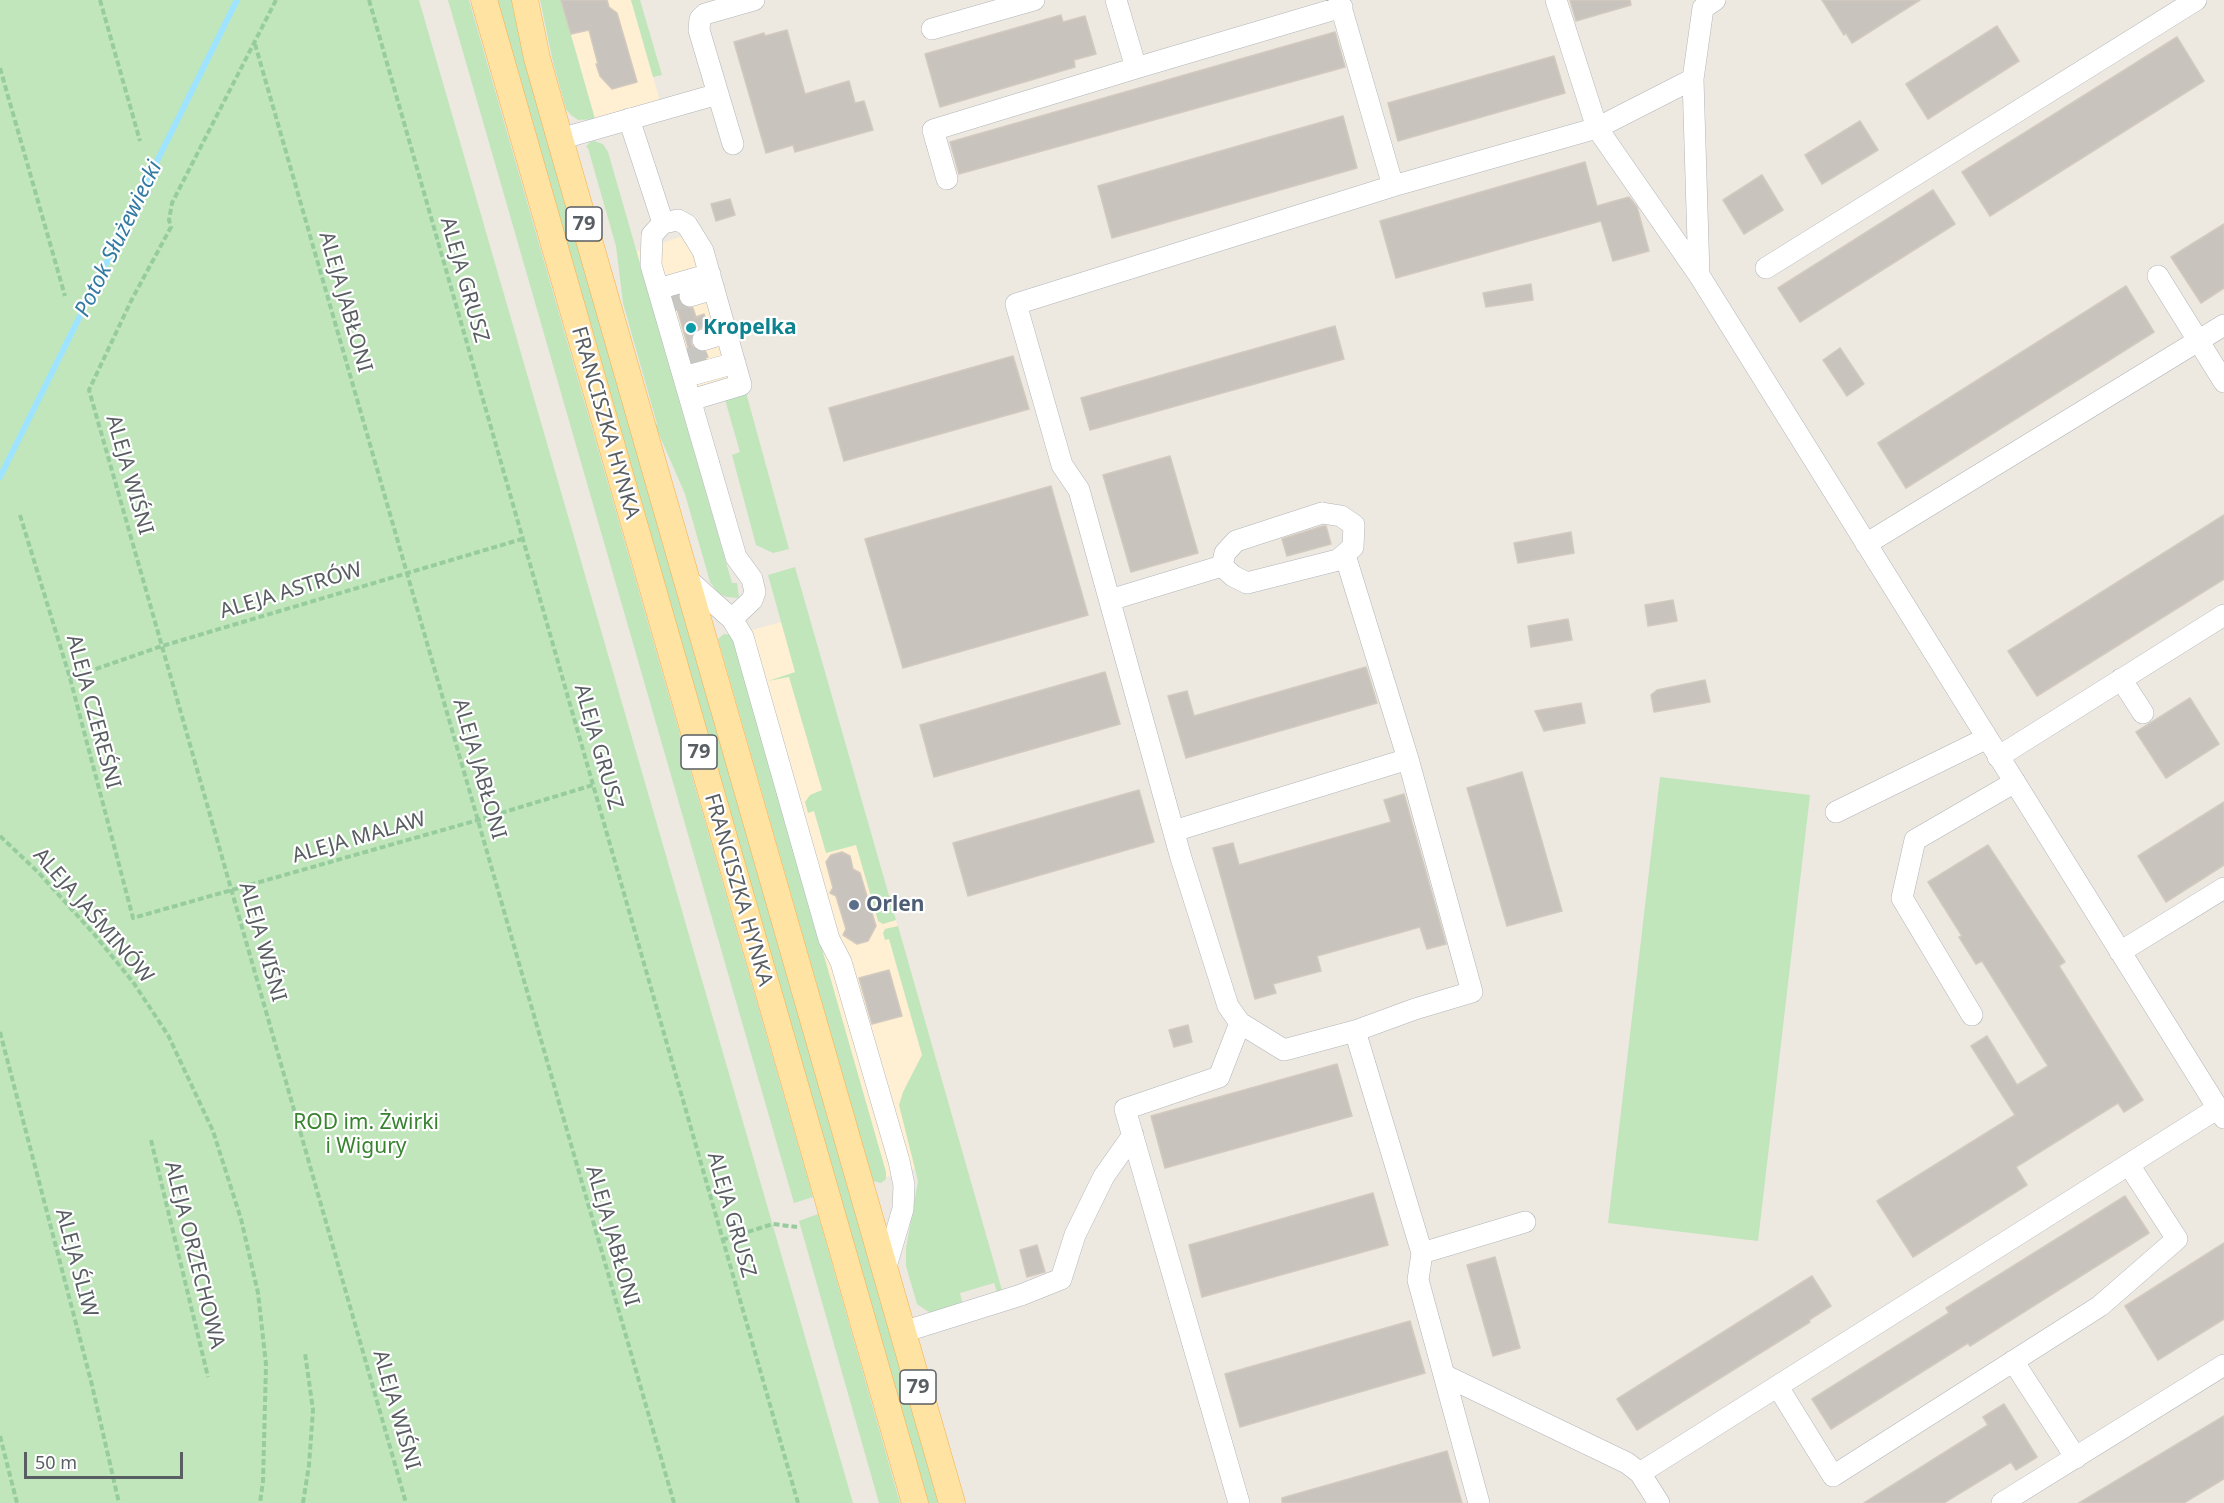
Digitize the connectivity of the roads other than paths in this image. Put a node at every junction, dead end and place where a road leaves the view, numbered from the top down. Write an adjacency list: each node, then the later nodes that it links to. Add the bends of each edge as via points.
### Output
1 (484, 0): 67 (main road, FRANCISZKA HYNKA / 79)
2 (525, 0): 16 (main road, FRANCISZKA HYNKA / 79)
3 (754, 0): 13 (lane, via 705,14 700,19 699,30)
4 (1034, 0): 10 (lane)
5 (1116, 0): 11 (lane)
6 (1556, 0): 15 (lane)
7 (1715, 0): 12 (lane, via 1703,8)
8 (2196, 0): 21 (lane)
9 (1341, 4): 11 (lane); 19 (lane)
10 (932, 29)
11 (1136, 68): 18 (lane, via 933,130)
12 (1694, 79): 15 (lane); 22 (lane)
13 (718, 94): 14 (lane); 17 (lane)
14 (629, 119): 16 (lane); 20 (lane)
15 (1597, 128): 19 (lane); 22 (lane)
16 (560, 139): 37 (main road, FRANCISZKA HYNKA / 79)
17 (733, 144)
18 (947, 179)
19 (1393, 186): 38 (lane, via 1016,304 1062,465 1079,490)
20 (663, 223): 24 (lane, via 678,220 687,225 700,242); 26 (lane, via 652,235 650,248 651,265)
21 (1766, 268)
22 (1699, 275): 34 (lane)
23 (2158, 276): 28 (lane)
24 (714, 289): 25 (lane); 26 (lane); 30 (lane)
25 (692, 303)
26 (666, 306): 31 (lane)
27 (2224, 325): 28 (lane)
28 (2199, 341): 32 (lane); 34 (lane)
29 (705, 347): 30 (lane)
30 (731, 348): 31 (lane); 33 (lane, via 741,385)
31 (681, 359): 33 (lane)
32 (2224, 382)
33 (691, 400): 40 (lane, via 736,557 752,579 755,592)
34 (1866, 544): 43 (lane)
35 (1345, 555): 36 (lane, via 1247,583); 36 (lane, via 1353,547 1354,525 1341,516 1322,513 1236,541); 45 (lane)
36 (1222, 566): 38 (lane)
37 (686, 578): 40 (lane); 59 (main road, FRANCISZKA HYNKA / 79)
38 (1110, 600): 48 (lane)
39 (2224, 615): 41 (lane)
40 (732, 619): 59 (lane, via 743,637 829,939 841,962 902,1174 903,1209)
41 (2121, 680): 42 (lane); 44 (lane)
42 (2144, 713)
43 (1987, 738): 44 (lane); 47 (lane)
44 (1998, 757): 46 (lane)
45 (1408, 759): 48 (lane); 53 (lane, via 1472,992)
46 (2015, 782): 50 (lane); 51 (lane, via 1915,840 1902,898)
47 (1836, 812)
48 (1174, 831): 52 (lane, via 1228,1006)
49 (2224, 888): 50 (lane)
50 (2120, 952): 54 (lane)
51 (1972, 1015)
52 (1240, 1023): 53 (lane, via 1284,1050); 55 (lane, via 1219,1077 1125,1109)
53 (1355, 1031): 58 (lane)
54 (2221, 1113): 56 (lane)
55 (1133, 1135): 60 (lane, via 1104,1176 1075,1235 1061,1279 1021,1296); 69 (lane)
56 (2129, 1165): 61 (lane, via 2177,1239 2100,1306); 64 (lane)
57 (1525, 1222): 58 (lane)
58 (1422, 1253): 63 (lane, via 1418,1280)
59 (885, 1270): 60 (main road, FRANCISZKA HYNKA / 79)
60 (903, 1332): 68 (main road, FRANCISZKA HYNKA / 79)
61 (2013, 1361): 64 (lane, via 1833,1476); 65 (lane)
62 (2224, 1365): 65 (lane)
63 (1446, 1376): 66 (lane, via 1627,1463); 70 (lane)
64 (1778, 1387): 66 (lane)
65 (2076, 1458): 72 (lane)
66 (1640, 1473): 71 (lane)
67 (915, 1503)
68 (952, 1503)
69 (1239, 1503)
70 (1479, 1503)
71 (1659, 1503)
72 (2002, 1503)

